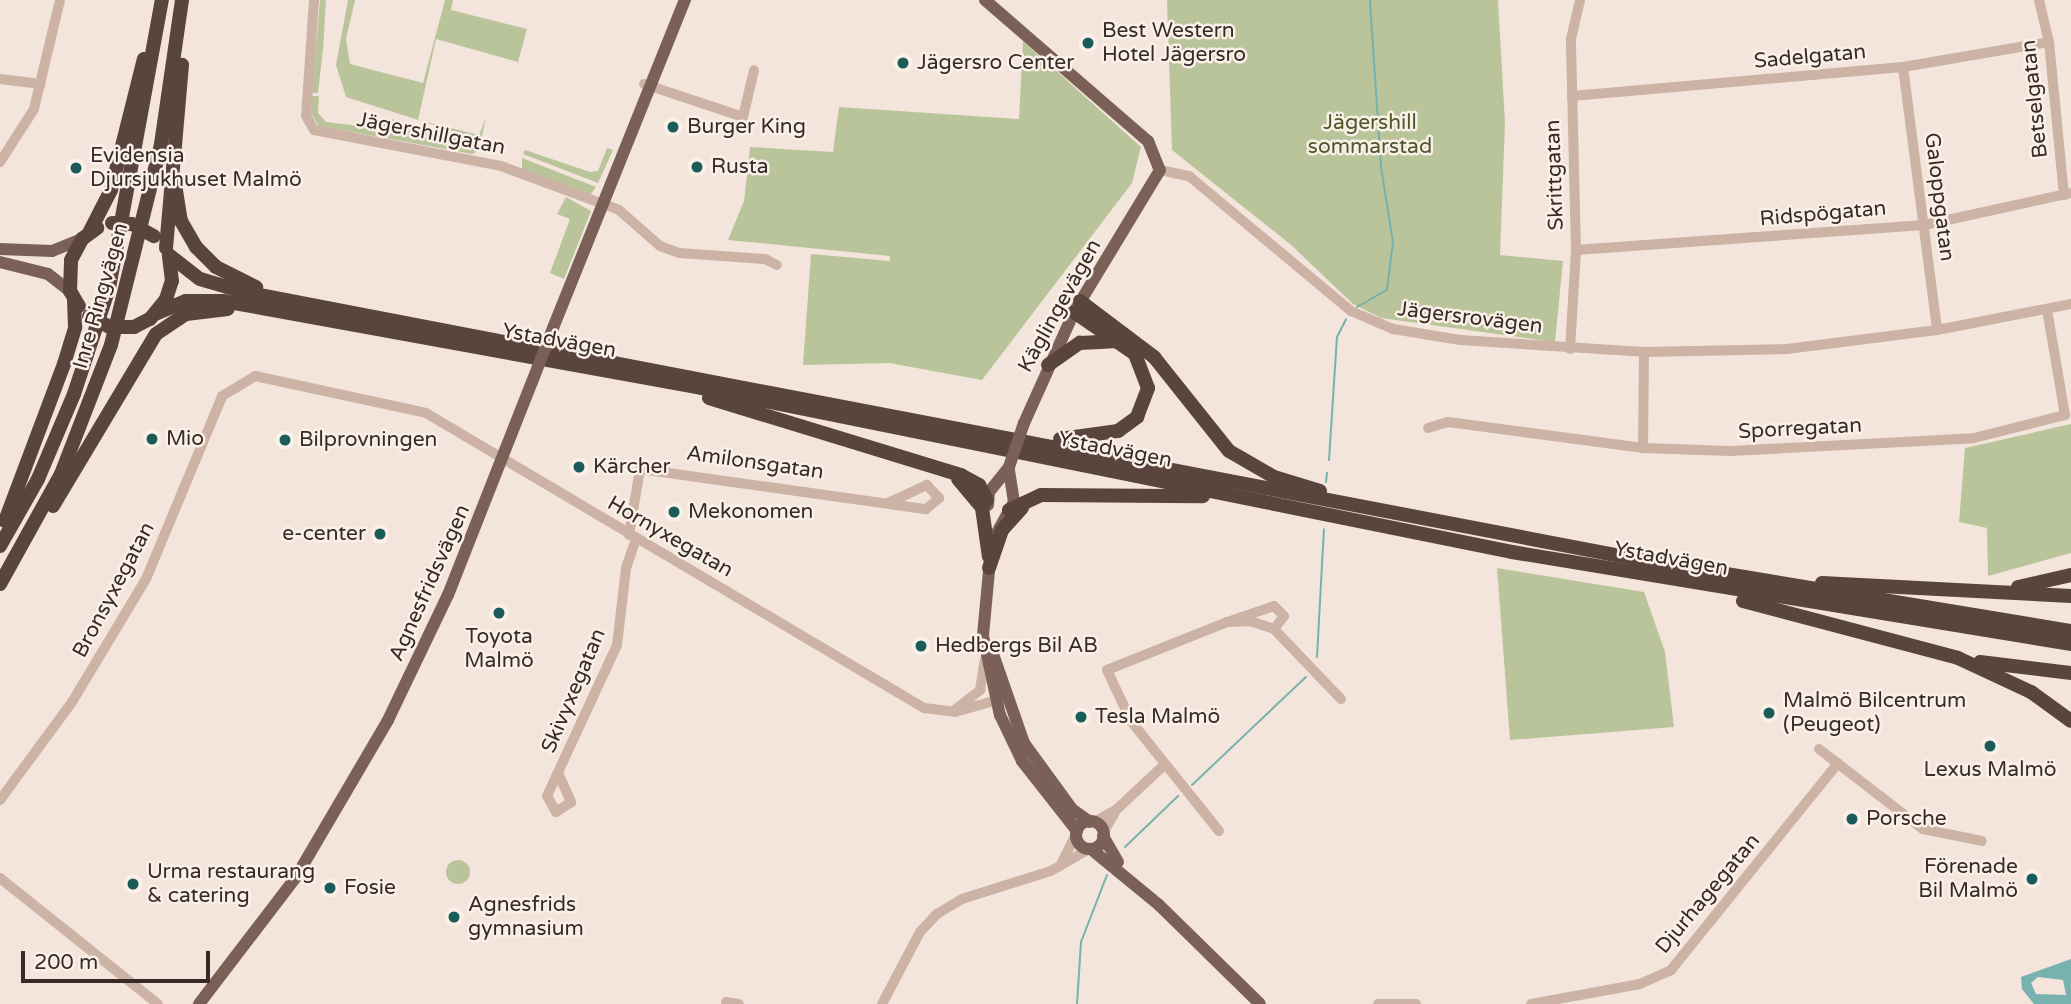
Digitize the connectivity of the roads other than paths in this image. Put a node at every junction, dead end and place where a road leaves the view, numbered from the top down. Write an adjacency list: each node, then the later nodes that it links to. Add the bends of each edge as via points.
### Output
1 (60, 0): 14 (street)
2 (160, 0): 23 (highway, via 111,190); 59 (highway, Inre Ringvägen, via 109,288 69,406 38,479)
3 (184, 0): 17 (highway); 57 (highway, Inre Ringvägen, via 161,144 127,292 85,415)
4 (314, 0): 21 (street, Jägershillgatan, via 306,116 311,128 500,166)
5 (677, 0): 15 (main road, Agnesfridsvägen)
6 (685, 0): 15 (main road, Agnesfridsvägen)
7 (1580, 0): 16 (street, Skrittgatan, via 1571,39)
8 (2039, 0): 10 (street, Betselgatan)
9 (990, 2): 19 (main road, via 1148,141)
10 (2049, 42): 11 (street, Sadelgatan); 20 (street, Betselgatan)
11 (1903, 68): 16 (street, Sadelgatan); 22 (street, Galoppgatan)
12 (754, 70): 15 (street, via 743,117)
13 (0, 79): 14 (street)
14 (41, 84): 18 (street, via 24,130)
15 (648, 85): 21 (main road, Agnesfridsvägen)
16 (1572, 96): 25 (street, Skrittgatan)
17 (176, 128): 26 (highway); 31 (highway, via 175,192 191,241 223,272)
18 (0, 162)
19 (1160, 170): 32 (main road, Käglingevägen); 37 (street, Jägersrovägen, via 1189,176 1331,298 1377,325 1460,341)
20 (2067, 194): 22 (street, Ridspögatan)
21 (602, 204): 28 (street, Jägershillgatan, via 679,253 765,258); 46 (main road, Agnesfridsvägen, bridge)
22 (1924, 225): 25 (street, Ridspögatan); 35 (street, Galoppgatan)
23 (86, 236): 24 (main road, via 52,251); 26 (highway, bridge, via 112,223 132,224 154,236); 29 (highway, via 71,260)
24 (0, 249)
25 (1576, 250): 37 (street, Skrittgatan)
26 (167, 252): 31 (highway, Ystadvägen, via 214,285); 34 (highway, via 170,290)
27 (0, 262): 29 (main road, via 48,274)
28 (776, 265)
29 (72, 296): 34 (highway, bridge, via 89,316 110,327 134,327); 55 (highway, via 75,327 64,364)
30 (2071, 304): 33 (street, Jägersrovägen)
31 (282, 305): 34 (highway, Ystadvägen, via 198,299); 40 (highway, Ystadvägen); 41 (highway, via 186,314 156,334); 43 (highway, Ystadvägen)
32 (1077, 306): 36 (highway); 39 (main road, Käglingevägen); 54 (highway, via 1154,357 1202,423 1242,461 1297,485)
33 (2046, 310): 35 (street, Jägersrovägen); 45 (street, Sporregatan, via 2067,407 2056,421 1947,442 1730,452)
34 (153, 317): 41 (highway)
35 (1937, 330): 38 (street, Jägersrovägen, via 1787,349)
36 (1119, 342): 39 (highway, via 1080,343); 43 (highway, via 1139,359 1148,381 1141,410 1118,431 1078,439)
37 (1570, 349): 38 (street, Jägersrovägen)
38 (1644, 352): 45 (street)
39 (1048, 365): 47 (main road, Käglingevägen, bridge)
40 (626, 374): 48 (highway); 53 (highway, Ystadvägen)
41 (125, 380): 57 (highway, via 65,488)
42 (234, 385): 46 (street, Hornyxegatan, via 262,376 407,406); 84 (street, Bronsyxegatan, via 219,402 146,579 72,702)
43 (966, 427): 54 (highway, Ystadvägen)
44 (1428, 428): 45 (street, Sporregatan, via 1448,422)
45 (1643, 448)
46 (505, 457): 56 (street, Hornyxegatan); 99 (main road, Agnesfridsvägen, via 422,654 340,809 277,904)
47 (1009, 468): 50 (main road, Käglingevägen); 52 (main road, Käglingevägen, via 1014,499)
48 (946, 470): 50 (highway, via 974,481); 60 (highway, via 971,490 982,508)
49 (1066, 495): 52 (highway, via 1035,496); 53 (highway, via 1193,495); 60 (highway, via 1037,500 1014,514)
50 (987, 501): 52 (main road, via 994,510); 58 (main road, Käglingevägen)
51 (890, 502): 56 (street, Amilonsgatan, via 640,469)
52 (1009, 510): 58 (main road, Käglingevägen)
53 (1311, 513): 63 (highway, Ystadvägen)
54 (1439, 522): 61 (highway, Ystadvägen)
55 (0, 532)
56 (632, 537): 78 (street, Hornyxegatan, via 914,704); 83 (street, Skivyxegatan, via 617,645)
57 (28, 542): 64 (highway, Inre Ringvägen)
58 (992, 545): 60 (main road, Käglingevägen)
59 (0, 546)
60 (989, 568): 67 (main road, Käglingevägen)
61 (1689, 568): 65 (highway, via 1894,590); 70 (highway, Ystadvägen)
62 (2071, 575): 65 (highway)
63 (1674, 582): 71 (highway, Ystadvägen); 73 (highway)
64 (0, 584)
65 (1975, 592): 66 (highway)
66 (2071, 596)
67 (985, 602): 72 (main road, Käglingevägen); 75 (main road, Käglingevägen)
68 (1227, 622): 69 (street); 69 (street, via 1277,606 1284,620); 82 (street, via 1107,670 1122,707)
69 (1274, 629): 76 (street)
70 (2071, 631)
71 (2071, 644)
72 (985, 656): 75 (main road, Käglingevägen); 77 (street, via 982,684)
73 (1958, 658): 74 (highway); 79 (highway, via 2025,688)
74 (2071, 673)
75 (999, 696): 77 (street); 78 (street, Hornyxegatan); 88 (main road, Käglingevägen, via 1042,771 1072,809); 90 (main road, Käglingevägen, via 1022,761)
76 (1341, 699)
77 (969, 701): 78 (street)
78 (946, 712)
79 (2071, 721)
80 (1819, 749): 81 (street)
81 (1838, 763): 92 (street, via 1923,829); 105 (street, Djurhagegatan, via 1671,970 1640,984)
82 (1163, 766): 87 (street); 89 (street)
83 (559, 775): 85 (street, Skivyxegatan); 85 (street, Skivyxegatan, via 548,805 556,812)
84 (0, 800)
85 (571, 806): 86 (street, Skivyxegatan)
86 (583, 806)
87 (1116, 810): 88 (street); 91 (street)
88 (1092, 822): 90 (main road); 91 (main road, Käglingevägen)
89 (1219, 831)
90 (1077, 833): 93 (main road, Käglingevägen); 94 (street, via 1069,855)
91 (1103, 835): 93 (main road); 96 (main road, via 1109,852)
92 (1982, 841)
93 (1090, 849): 94 (street); 96 (main road)
94 (1051, 871): 101 (street, via 962,899 937,915 920,932)
95 (0, 877): 98 (street)
96 (1159, 905): 102 (main road)
97 (726, 1002): 100 (street)
98 (158, 1004)
99 (199, 1004)
100 (739, 1004)
101 (882, 1004)
102 (1260, 1004)
103 (1378, 1004): 104 (street)
104 (1416, 1004)
105 (1531, 1004)

